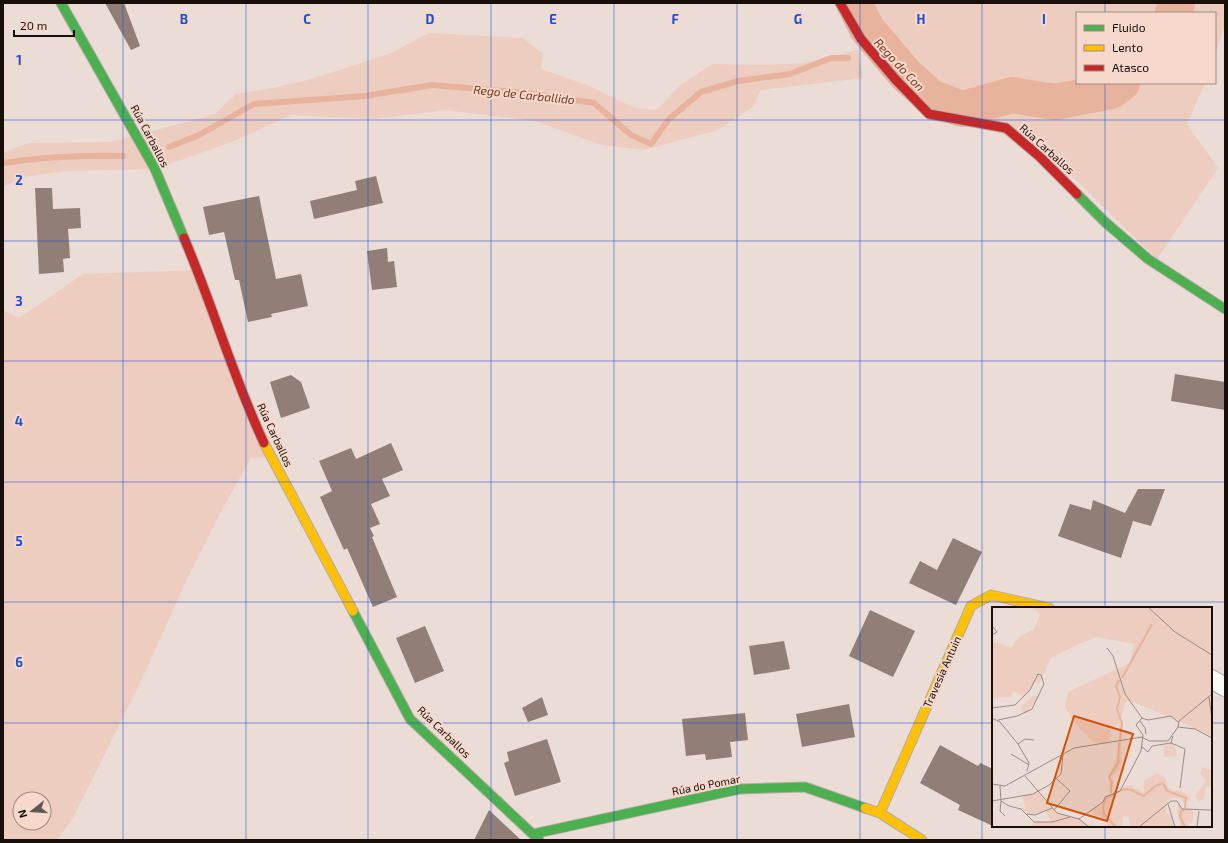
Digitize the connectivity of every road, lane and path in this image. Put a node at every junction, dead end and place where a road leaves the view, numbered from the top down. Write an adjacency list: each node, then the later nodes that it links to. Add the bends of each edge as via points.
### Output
1 (61, 3): 8 (street, Rúa Carballos, via 155,169 198,270 252,417 410,719)
2 (840, 3): 3 (street, Rúa Carballos, via 861,39 929,114 1006,128 1148,259)
3 (1225, 309)
4 (1045, 607): 7 (street, Travesia Antuin, via 991,595 971,606)
5 (1212, 680): 6 (street)
6 (1225, 686)
7 (880, 813): 8 (street, Rúa do Pomar, via 805,787 740,789); 9 (street, Rúa do Pomar)
8 (536, 837)
9 (922, 840)

